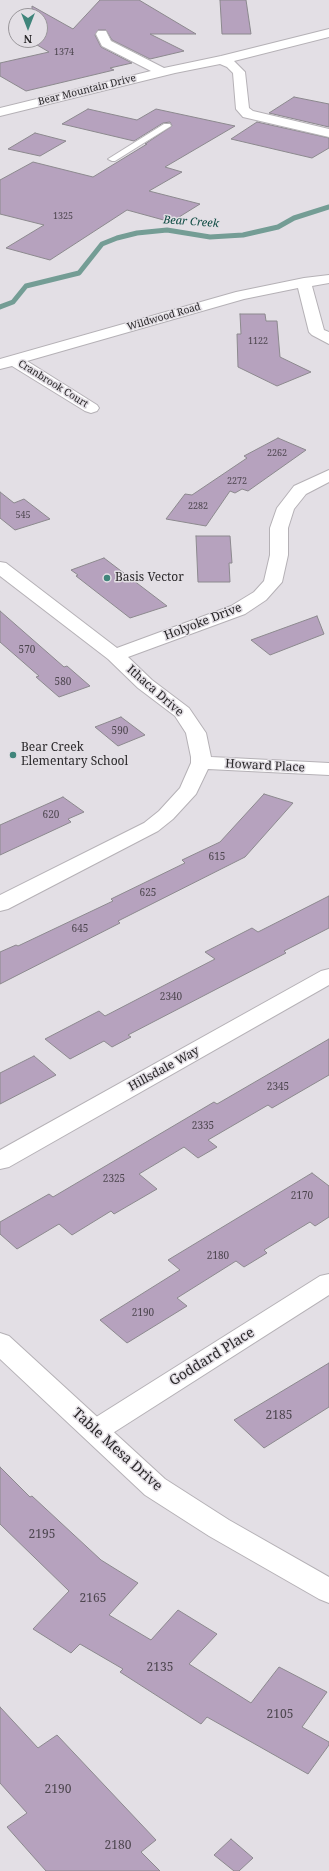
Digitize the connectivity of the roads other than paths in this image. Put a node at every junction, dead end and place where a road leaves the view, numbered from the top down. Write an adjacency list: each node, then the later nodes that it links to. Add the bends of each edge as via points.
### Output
1 (329, 27): 5 (street, Bear Mountain Drive, via 232,51)
2 (329, 33): 4 (street, Bear Mountain Drive)
3 (102, 34): 6 (street, via 106,43)
4 (222, 60): 5 (street, Bear Mountain Drive); 9 (street, via 239,72 242,109 248,114)
5 (175, 69): 6 (street, Bear Mountain Drive)
6 (162, 72): 7 (street, Bear Mountain Drive)
7 (3, 108)
8 (167, 126): 10 (lane)
9 (329, 133)
10 (112, 159)
11 (329, 279): 12 (street, Wildwood Road)
12 (304, 282): 13 (street, via 317,332); 14 (street, Wildwood Road, via 241,295)
13 (329, 339)
14 (7, 362): 15 (street, Cranbrook Court)
15 (91, 408)
16 (329, 475): 18 (street, Holyoke Drive, via 300,490 286,508 279,528 279,554 273,582 260,596 238,610)
17 (0, 567): 18 (street, Ithaca Drive)
18 (115, 655): 19 (street, Ithaca Drive, via 145,684 182,712 196,733)
19 (201, 763): 20 (street, Howard Place); 21 (street, via 189,790 151,827)
20 (329, 769)
21 (0, 904)
22 (329, 976): 23 (street, Hillsdale Way)
23 (0, 1161)
24 (329, 1284): 26 (street, Goddard Place)
25 (0, 1342): 26 (street, Table Mesa Drive)
26 (95, 1431): 27 (street, Table Mesa Drive, via 154,1487 219,1528)
27 (329, 1591)

